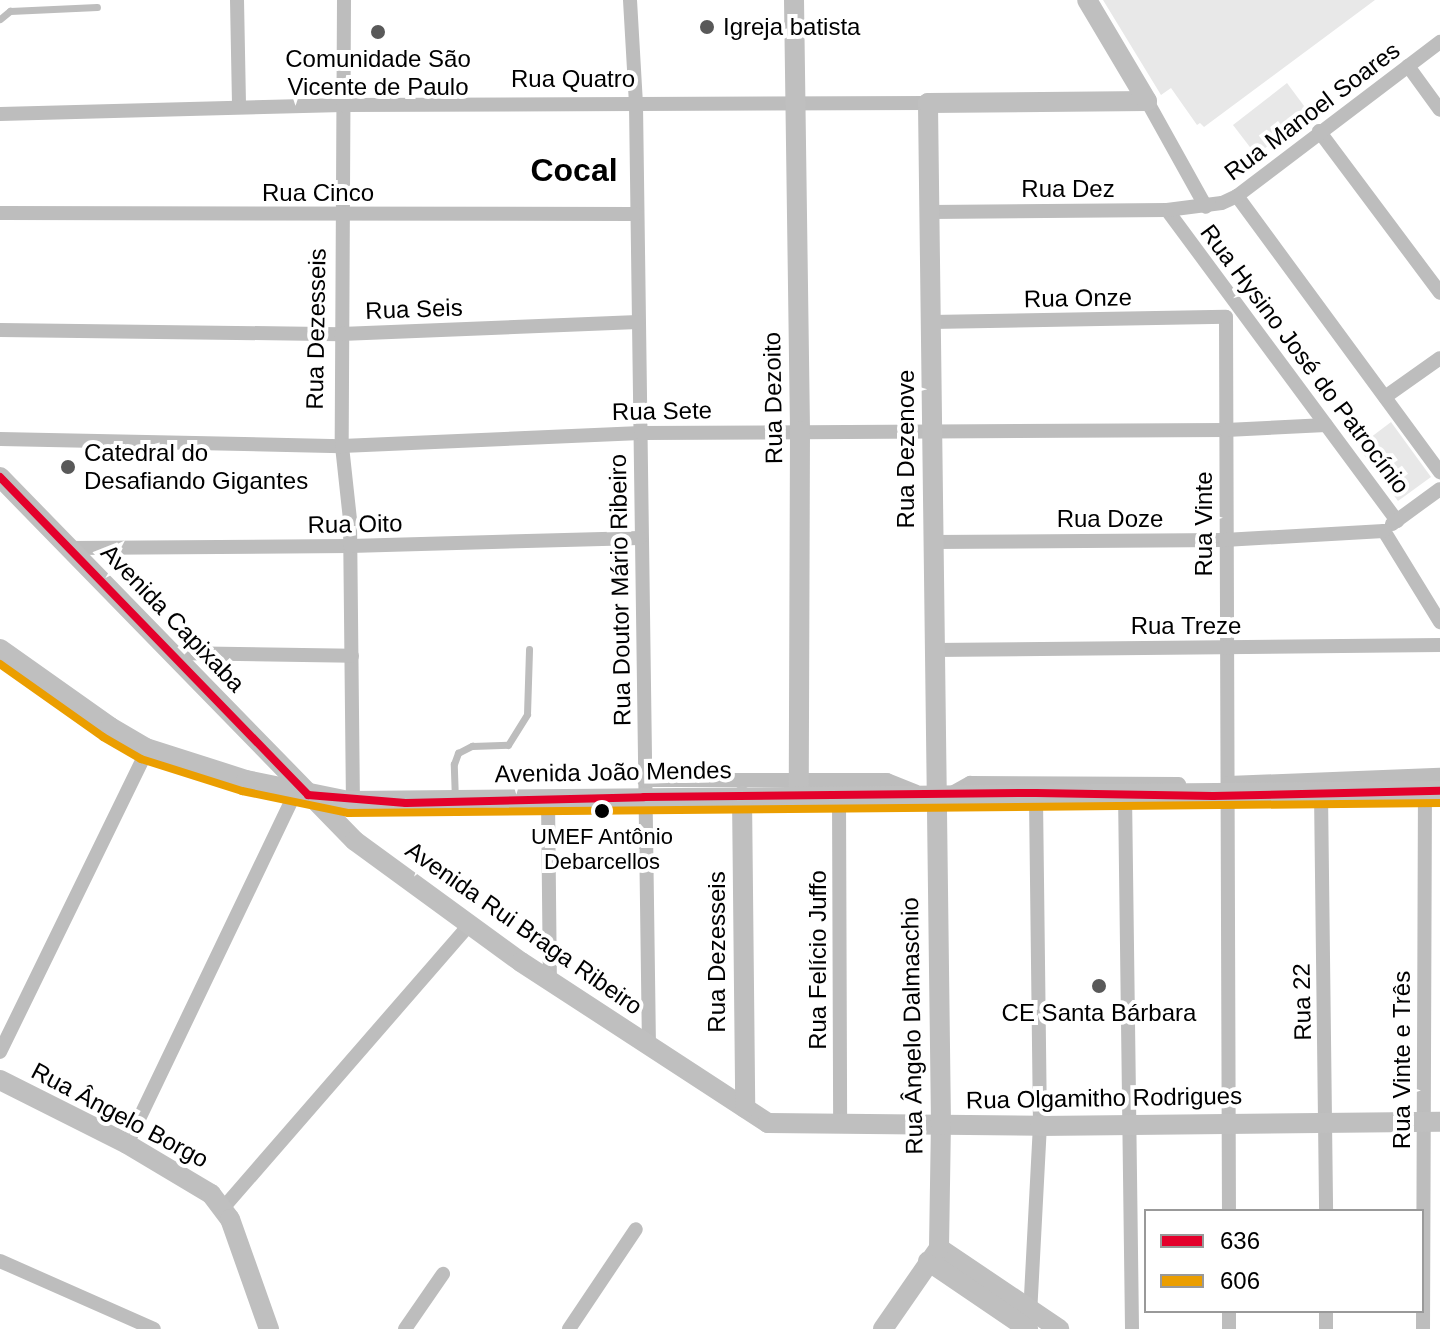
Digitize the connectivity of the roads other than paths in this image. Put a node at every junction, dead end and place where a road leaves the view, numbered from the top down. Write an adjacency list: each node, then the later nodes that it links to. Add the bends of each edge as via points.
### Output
1 (237, 0): 15 (street)
2 (344, 0): 13 (street, Rua Dezesseis)
3 (630, 0): 14 (street, Rua Doutor Mário Ribeiro)
4 (794, 0): 11 (street, Rua Dezoito)
5 (1087, 0): 10 (street)
6 (97, 7): 7 (lane, via 10,11)
7 (0, 19)
8 (1440, 42): 9 (street, Rua Manoel Soares)
9 (1408, 66): 16 (street); 18 (street, Rua Manoel Soares)
10 (1147, 101): 12 (street, Rua Quatro); 20 (street)
11 (794, 103): 12 (street, Rua Quatro); 14 (street, Rua Quatro); 37 (street, Rua Dezoito)
12 (928, 103): 22 (street, Rua Dezenove)
13 (343, 105): 14 (street, Rua Quatro); 15 (street, Rua Quatro); 25 (street, Rua Dezesseis)
14 (636, 105): 24 (street, Rua Doutor Mário Ribeiro)
15 (239, 107): 17 (street, Rua Quatro)
16 (1440, 110)
17 (0, 114)
18 (1319, 131): 19 (street, Rua Manoel Soares); 26 (street)
19 (1237, 196): 20 (street, Rua Manoel Soares); 34 (street)
20 (1206, 207): 21 (street, Rua Dez)
21 (1167, 210): 22 (street, Rua Dez); 27 (street, Rua Hysino José do Patrocínio)
22 (930, 212): 30 (street, Rua Dezenove)
23 (0, 213): 25 (street, Rua Cinco)
24 (636, 214): 25 (street, Rua Cinco); 29 (street, Rua Doutor Mário Ribeiro)
25 (344, 215): 32 (street, Rua Dezesseis)
26 (1440, 293)
27 (1239, 307): 28 (street); 35 (street, Rua Hysino José do Patrocínio)
28 (1226, 317): 30 (street, Rua Onze); 36 (street, Rua Vinte)
29 (638, 322): 32 (street, Rua Seis); 39 (street, Rua Doutor Mário Ribeiro)
30 (931, 322): 38 (street, Rua Dezenove)
31 (0, 330): 32 (street, Rua Seis)
32 (341, 334): 41 (street, Rua Dezesseis)
33 (1440, 358): 34 (street)
34 (1385, 397): 42 (street)
35 (1326, 425): 36 (street, Rua Sete); 45 (street, Rua Hysino José do Patrocínio)
36 (1226, 430): 38 (street, Rua Sete); 48 (street, Rua Vinte)
37 (800, 431): 38 (street, Rua Sete); 39 (street, Rua Sete); 63 (street, Rua Dezoito)
38 (932, 431): 49 (street, Rua Dezenove)
39 (641, 433): 41 (street, Rua Sete); 47 (street, Rua Doutor Mário Ribeiro)
40 (0, 439): 41 (street, Rua Sete)
41 (342, 446): 50 (street, Rua Dezesseis)
42 (1440, 472)
43 (0, 477): 51 (street, Avenida Capixaba)
44 (1440, 489): 45 (street)
45 (1397, 521): 46 (street, Rua Hysino José do Patrocínio)
46 (1384, 531): 48 (street, Rua Doze); 52 (street)
47 (640, 538): 50 (street, Rua Oito); 62 (street, Rua Doutor Mário Ribeiro)
48 (1224, 540): 49 (street, Rua Doze); 54 (street, Rua Vinte)
49 (932, 542): 57 (street, Rua Dezenove)
50 (350, 546): 51 (street, Rua Oito); 59 (street, Rua Dezesseis)
51 (70, 548): 58 (street, Avenida Capixaba)
52 (1440, 621)
53 (1440, 645): 54 (street, Rua Treze)
54 (1228, 648): 57 (street, Rua Treze); 64 (street, Rua Vinte)
55 (0, 649): 60 (street)
56 (529, 649): 76 (lane, via 527,714 508,745 472,746 458,753)
57 (933, 650): 70 (street, Rua Dezenove)
58 (170, 653): 59 (street); 65 (street, Avenida Capixaba)
59 (352, 656): 75 (street, Rua Dezesseis)
60 (148, 748): 65 (street, via 214,772); 80 (street)
61 (1440, 775): 64 (street, Avenida João Mendes)
62 (644, 788): 63 (street, Avenida João Mendes); 72 (street, Avenida João Mendes); 74 (street, Avenida João Mendes); 79 (street, Rua Doutor Mário Ribeiro)
63 (799, 788): 70 (street, Avenida João Mendes, via 887,780); 71 (street, Avenida João Mendes); 72 (street, Avenida João Mendes)
64 (1228, 789): 69 (street, Avenida João Mendes); 73 (street, Avenida João Mendes); 83 (street, Rua Vinte)
65 (301, 791): 75 (street, Avenida João Mendes); 77 (street, Avenida Rui Braga Ribeiro, via 355,841); 91 (street)
66 (1433, 792): 69 (street, Avenida João Mendes); 84 (street, Rua Vinte e Três)
67 (1036, 793): 68 (street, Avenida João Mendes); 70 (street, Avenida João Mendes); 90 (street)
68 (1125, 793): 73 (street, Avenida João Mendes); 88 (street)
69 (1321, 793): 86 (street, Rua 22)
70 (935, 794): 71 (street, Avenida João Mendes); 73 (street, Avenida João Mendes, via 970,783 1182,784); 89 (street, Rua Ângelo Dalmaschio)
71 (839, 795): 87 (street, Rua Felício Juffo)
72 (742, 796): 82 (street, Rua Dezesseis)
73 (1206, 796)
74 (548, 799): 76 (street, Avenida João Mendes); 78 (street)
75 (353, 802): 76 (street, Avenida João Mendes)
76 (455, 802)
77 (469, 925): 78 (street, Avenida Rui Braga Ribeiro); 92 (street)
78 (550, 981): 79 (street, Avenida Rui Braga Ribeiro)
79 (649, 1045): 82 (street, Avenida Rui Braga Ribeiro)
80 (0, 1052)
81 (0, 1080): 91 (street, Rua Ângelo Borgo)
82 (745, 1108): 85 (street, Avenida Rui Braga Ribeiro)
83 (1230, 1122): 86 (street, Rua Olgamitho Rodrigues); 88 (street, Rua Olgamitho Rodrigues); 93 (street, Rua Vinte)
84 (1432, 1122): 86 (street, Rua Olgamitho Rodrigues); 99 (street, Rua Vinte e Três)
85 (768, 1123): 87 (street, Rua Olgamitho Rodrigues)
86 (1326, 1123): 94 (street, Rua 22)
87 (840, 1124): 89 (street, Rua Olgamitho Rodrigues)
88 (1130, 1124): 90 (street, Rua Olgamitho Rodrigues); 107 (street)
89 (941, 1125): 90 (street, Rua Olgamitho Rodrigues); 96 (street, Rua Ângelo Dalmaschio)
90 (1040, 1126): 100 (street)
91 (127, 1144): 92 (street, Rua Ângelo Borgo, via 196,1184)
92 (224, 1207): 102 (street)
93 (1229, 1209)
94 (1326, 1209)
95 (636, 1229): 104 (street)
96 (933, 1255): 100 (street); 105 (street)
97 (0, 1261): 101 (street)
98 (443, 1274): 103 (street)
99 (1424, 1306)
100 (1027, 1324): 106 (street)
101 (143, 1327)
102 (269, 1329)
103 (405, 1329)
104 (569, 1329)
105 (883, 1329)
106 (1059, 1329)
107 (1132, 1329)

